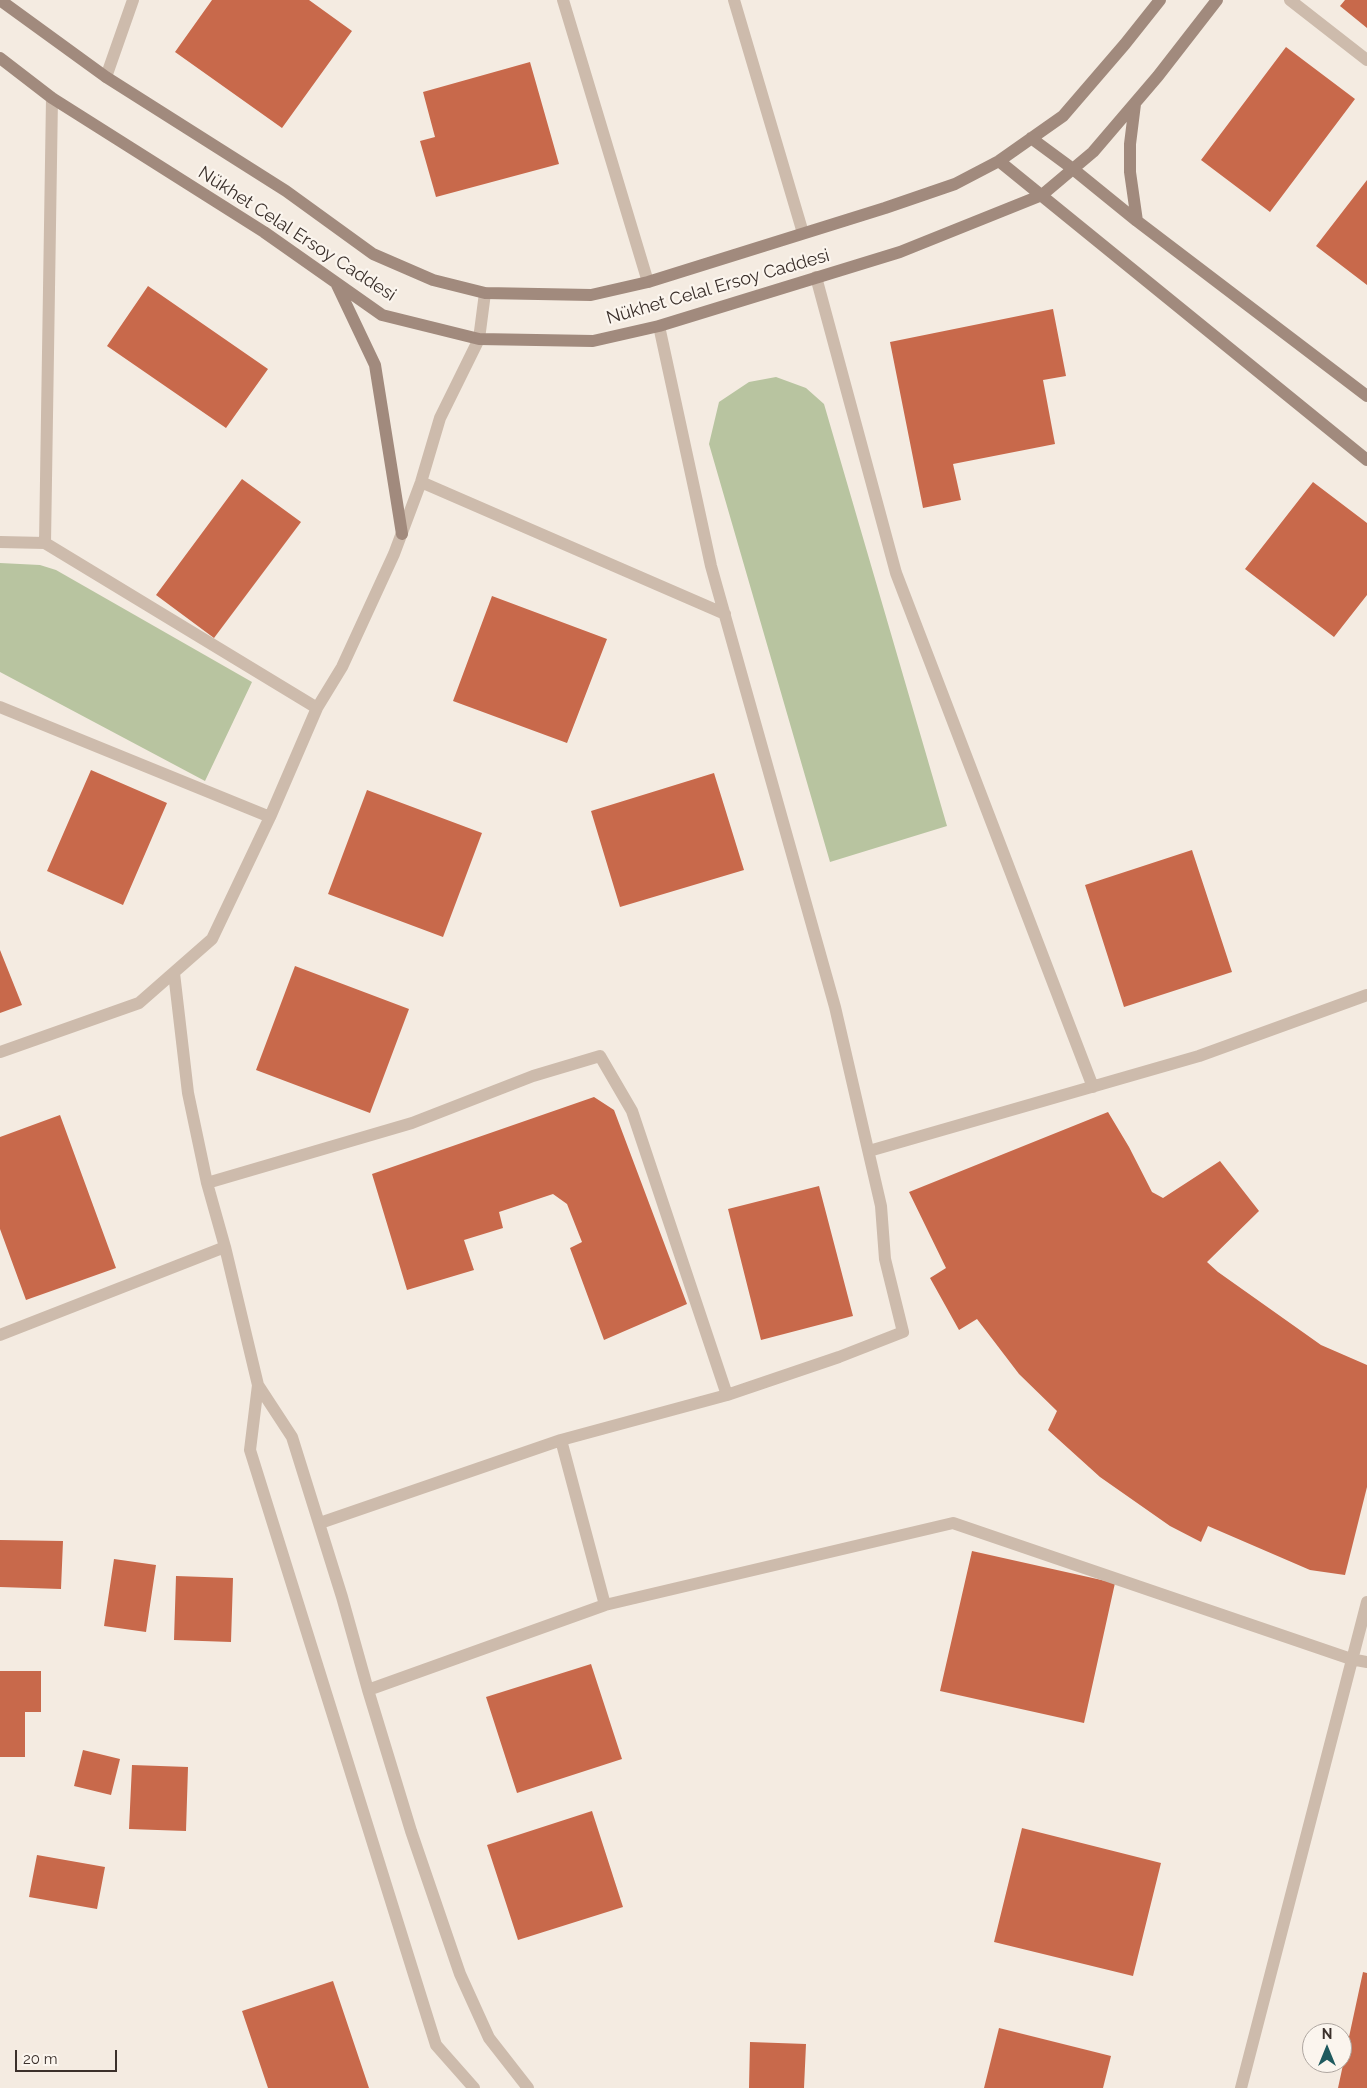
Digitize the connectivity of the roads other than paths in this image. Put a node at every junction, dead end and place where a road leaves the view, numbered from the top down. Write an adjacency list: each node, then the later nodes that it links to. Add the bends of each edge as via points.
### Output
1 (0, 0): 10 (main road, Nükhet Celal Ersoy Caddesi)
2 (133, 0): 10 (street)
3 (564, 0): 21 (street)
4 (734, 0): 18 (street)
5 (1160, 0): 13 (main road, Nükhet Celal Ersoy Caddesi, via 1063,116)
6 (1217, 0): 12 (main road, Nükhet Celal Ersoy Caddesi)
7 (1290, 0): 9 (street)
8 (0, 58): 11 (main road, Nükhet Celal Ersoy Caddesi)
9 (1367, 60)
10 (106, 77): 22 (main road, Nükhet Celal Ersoy Caddesi, via 286,191 373,254 433,280)
11 (52, 98): 20 (main road, Nükhet Celal Ersoy Caddesi, via 264,232); 30 (street)
12 (1135, 104): 15 (main road, Nükhet Celal Ersoy Caddesi, via 1093,152); 17 (main road, via 1130,172)
13 (1031, 138): 14 (main road, Nükhet Celal Ersoy Caddesi); 15 (main road)
14 (1000, 161): 16 (main road); 18 (main road, Nükhet Celal Ersoy Caddesi, via 955,184)
15 (1073, 169): 16 (main road, Nükhet Celal Ersoy Caddesi); 17 (main road)
16 (1042, 195): 19 (main road, Nükhet Celal Ersoy Caddesi, via 900,252); 26 (main road)
17 (1137, 221): 25 (main road)
18 (803, 233): 21 (main road, Nükhet Celal Ersoy Caddesi)
19 (816, 277): 23 (main road, Nükhet Celal Ersoy Caddesi); 38 (street, via 896,573)
20 (336, 282): 24 (main road, Nükhet Celal Ersoy Caddesi, via 382,315); 28 (main road, via 375,365)
21 (648, 282): 22 (main road, Nükhet Celal Ersoy Caddesi, via 591,295)
22 (485, 293): 24 (street)
23 (659, 326): 24 (main road, Nükhet Celal Ersoy Caddesi, via 593,341); 31 (street, via 711,566)
24 (479, 339): 27 (street, via 440,418)
25 (1367, 396)
26 (1367, 460)
27 (421, 482): 28 (street); 31 (street)
28 (402, 534): 33 (street, via 342,667)
29 (0, 542): 30 (street)
30 (45, 544): 33 (street)
31 (725, 614): 39 (street, via 835,1007)
32 (0, 707): 34 (street)
33 (316, 708): 34 (street)
34 (270, 816): 35 (street, via 212,939)
35 (174, 972): 37 (street, via 139,1003); 40 (street, via 188,1093)
36 (1367, 995): 38 (street, via 1199,1056)
37 (0, 1052)
38 (1093, 1087): 39 (street)
39 (868, 1151): 44 (street, via 881,1206 885,1259 903,1332)
40 (207, 1183): 41 (street); 44 (street, via 412,1123 533,1076 600,1056 632,1111)
41 (225, 1247): 42 (street); 43 (street)
42 (0, 1334)
43 (258, 1385): 46 (street, via 292,1437); 52 (street, via 250,1450 436,2045)
44 (727, 1395): 45 (street)
45 (561, 1440): 46 (street); 48 (street)
46 (320, 1523): 51 (street)
47 (1367, 1602): 49 (street)
48 (605, 1605): 49 (street, via 953,1523); 51 (street)
49 (1351, 1659): 50 (street); 54 (street)
50 (1367, 1662)
51 (368, 1690): 53 (street, via 460,1974 489,2038)
52 (474, 2088)
53 (528, 2088)
54 (1241, 2088)

